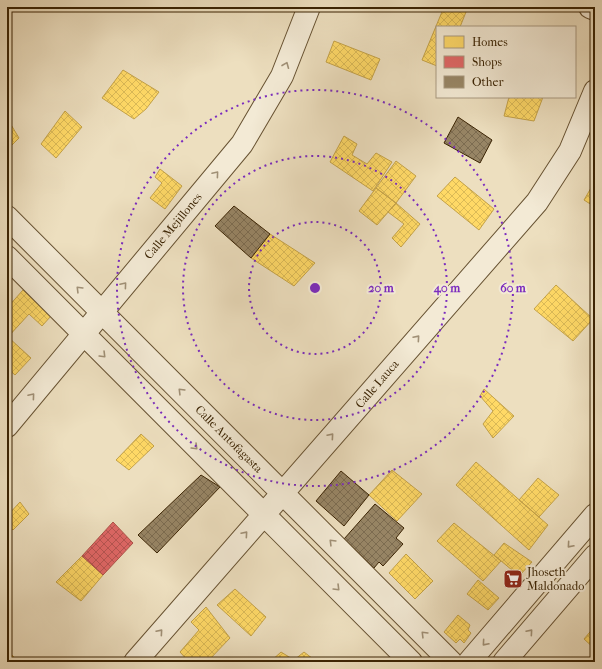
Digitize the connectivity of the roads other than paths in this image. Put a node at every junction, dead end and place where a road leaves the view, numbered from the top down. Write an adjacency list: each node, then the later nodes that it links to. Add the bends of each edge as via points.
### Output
1 (309, 7): 7 (street, Calle Mejillones, one-way to 1, via 242,144 282,76)
2 (590, 7): 3 (street)
3 (595, 9)
4 (595, 90): 10 (street, Calle Lauca, one-way to 4, via 536,202 570,151)
5 (7, 217): 7 (street, Calle Antofagasta, one-way to 5)
6 (7, 257): 8 (street)
7 (102, 313): 8 (street, Calle Mejillones); 10 (street, Calle Antofagasta, one-way to 7)
8 (84, 334): 9 (street, Calle Mejillones, one-way to 8); 11 (street, one-way to 11)
9 (7, 426)
10 (282, 492): 11 (street, Calle Lauca); 16 (street, Calle Antofagasta, one-way to 10)
11 (262, 514): 14 (street, Calle Lauca, one-way to 11); 15 (street, one-way to 15)
12 (595, 515): 17 (street, one-way to 17)
13 (595, 556): 18 (street, one-way to 13)
14 (135, 662)
15 (411, 662)
16 (451, 662)
17 (469, 662)
18 (504, 662)

